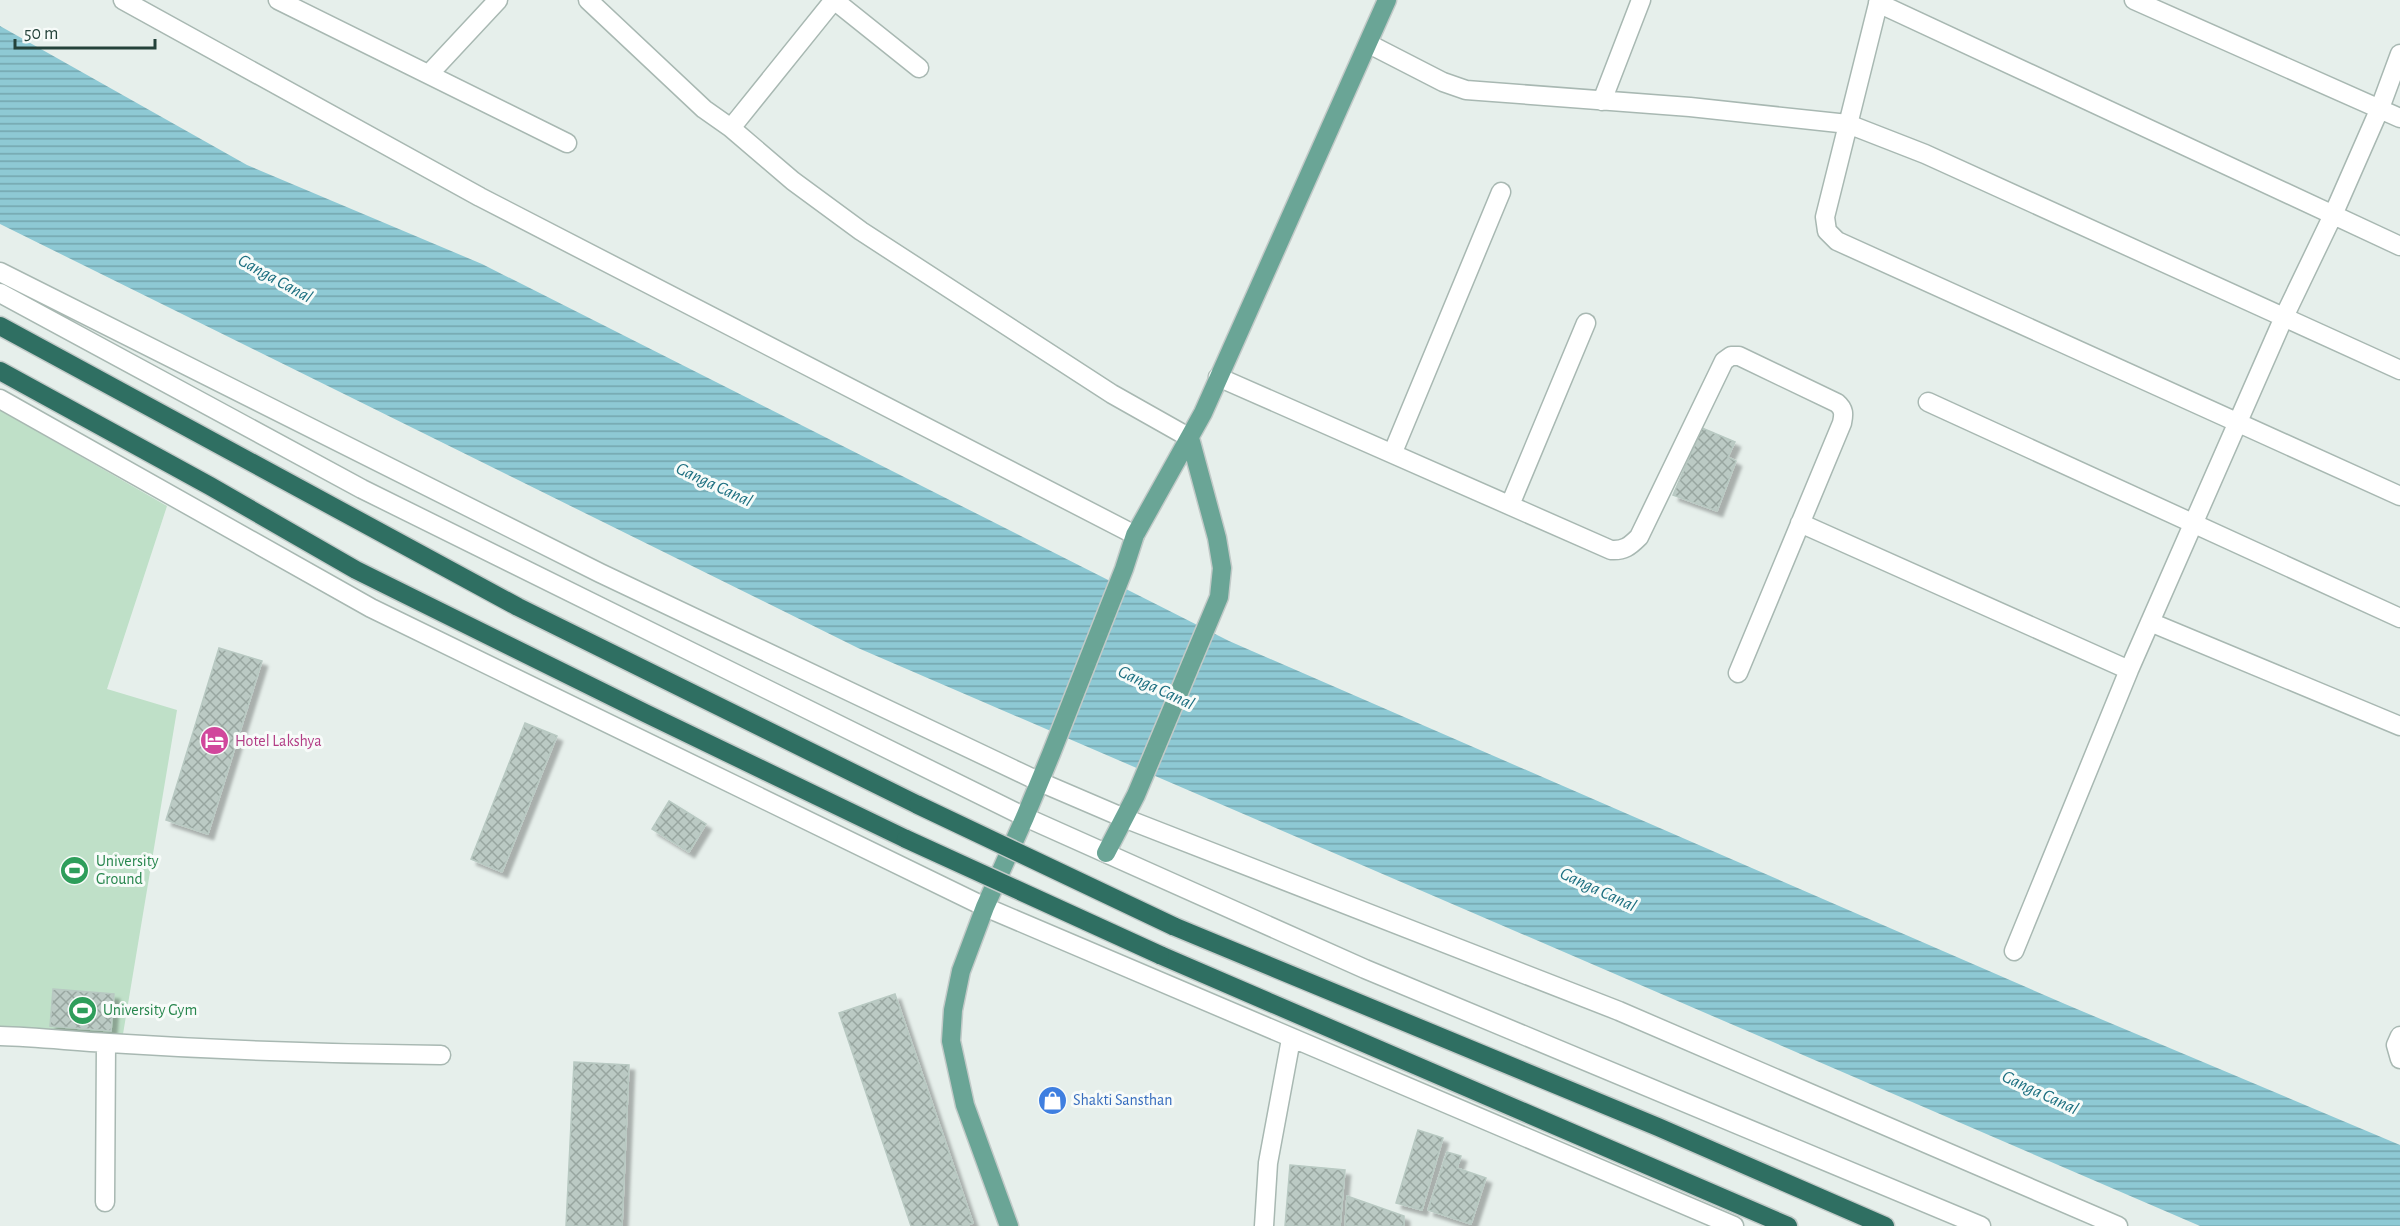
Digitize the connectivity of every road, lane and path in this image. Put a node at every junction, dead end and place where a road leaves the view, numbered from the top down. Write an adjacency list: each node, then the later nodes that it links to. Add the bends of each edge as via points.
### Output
1 (123, 0): 39 (street, via 491,202)
2 (278, 0): 12 (street)
3 (498, 0): 12 (street)
4 (588, 0): 17 (street, via 704,109)
5 (1387, 0): 9 (main road)
6 (1641, 0): 13 (street)
7 (2134, 0): 14 (street)
8 (1878, 1): 16 (street); 20 (street)
9 (1369, 44): 13 (street, via 1466,90); 29 (main road)
10 (2400, 54): 14 (street)
11 (919, 68): 17 (street, via 834,0)
12 (429, 74): 18 (street)
13 (1602, 101): 16 (street)
14 (2380, 108): 15 (street); 20 (street)
15 (2400, 118)
16 (1848, 124): 24 (street, via 1925,154); 32 (street, via 1825,218 1827,231 1837,241)
17 (730, 128): 33 (street, via 861,231 1112,394)
18 (567, 143)
19 (1501, 192): 34 (street)
20 (2333, 215): 21 (street); 24 (street)
21 (2400, 246)
22 (0, 272): 45 (street, via 600,573)
23 (0, 293): 46 (street, via 362,489)
24 (2284, 317): 27 (street); 32 (street)
25 (1587, 323): 36 (street)
26 (0, 326): 62 (highway, bridge, via 518,607 918,805 1173,926)
27 (2400, 370)
28 (0, 371): 61 (highway, bridge, via 356,570 906,839 1160,955)
29 (1218, 377): 33 (main road); 34 (street)
30 (0, 399): 49 (street, via 371,608)
31 (1928, 402): 38 (street)
32 (2239, 423): 35 (street); 38 (street)
33 (1190, 438): 39 (main road); 47 (main road, via 1217,538 1222,568 1219,597)
34 (1394, 452): 36 (street)
35 (2400, 496)
36 (1510, 505): 37 (street, via 1611,550 1631,546 1639,537 1724,361 1739,356 1842,407 1842,423)
37 (1800, 523): 42 (street); 43 (street)
38 (2194, 524): 40 (street); 41 (street)
39 (1135, 535): 45 (main road)
40 (2400, 618)
41 (2150, 622): 42 (street); 44 (street)
42 (2129, 670): 50 (street)
43 (1738, 673)
44 (2400, 726)
45 (1040, 782): 46 (main road); 47 (street)
46 (1025, 817): 48 (street); 49 (main road)
47 (1124, 818): 48 (main road); 64 (street, via 1619,1011)
48 (1106, 853): 63 (street, via 1365,969)
49 (985, 907): 53 (street); 58 (main road, via 961,971 951,1041 965,1105)
50 (2014, 951)
51 (0, 1036): 54 (street)
52 (2400, 1036): 56 (street, via 2396,1045)
53 (1291, 1039): 59 (street, via 1268,1163); 60 (street)
54 (106, 1043): 55 (street); 57 (street)
55 (441, 1055)
56 (2400, 1059)
57 (105, 1202)
58 (1009, 1226)
59 (1264, 1226)
60 (1734, 1226)
61 (1788, 1226)
62 (1886, 1226)
63 (1981, 1226)
64 (2118, 1226)

